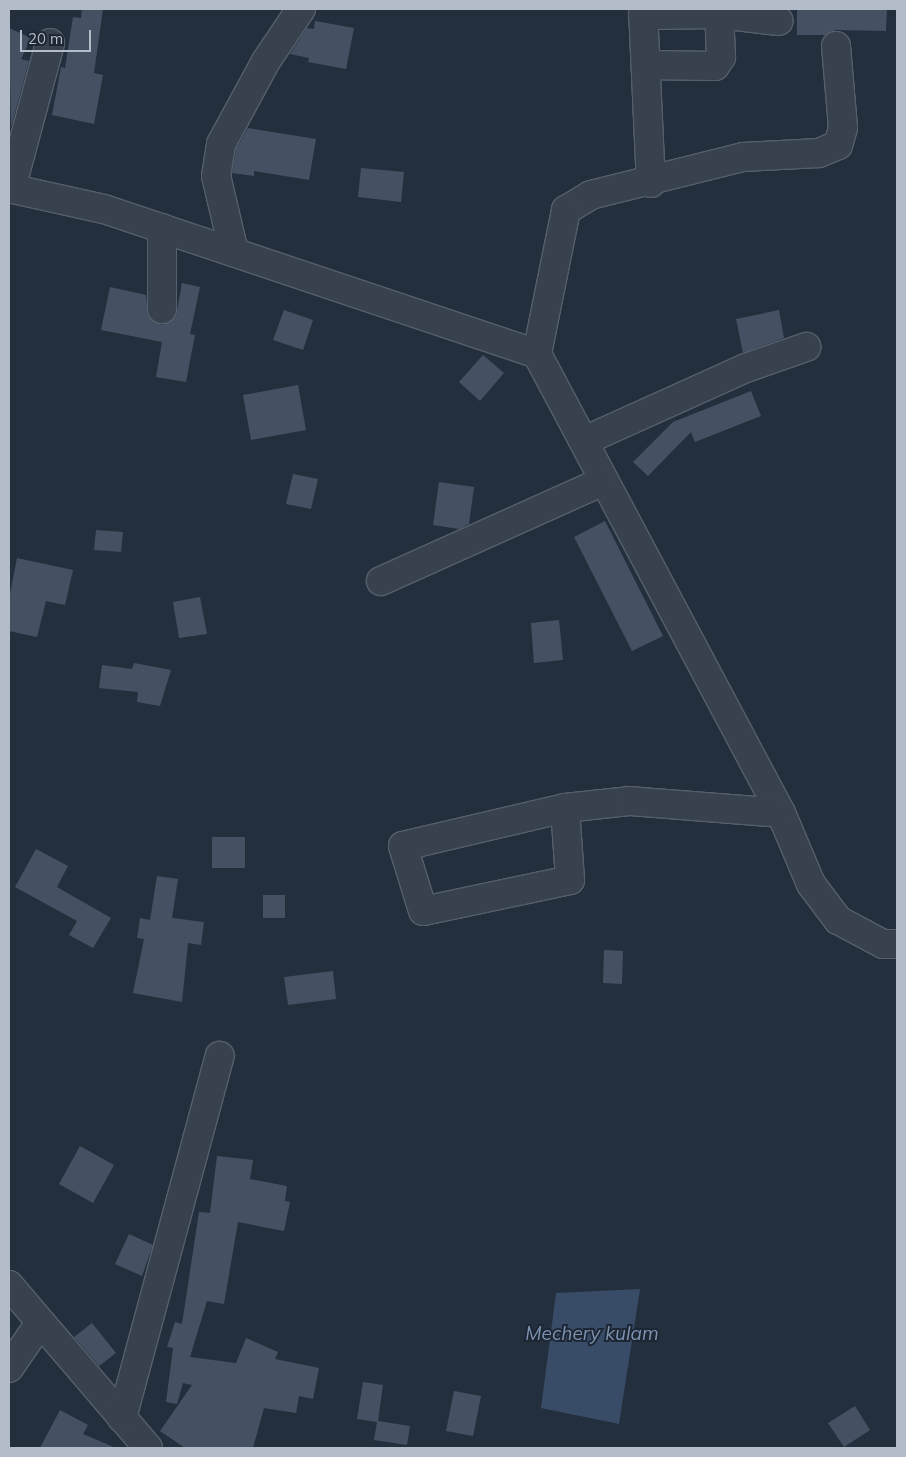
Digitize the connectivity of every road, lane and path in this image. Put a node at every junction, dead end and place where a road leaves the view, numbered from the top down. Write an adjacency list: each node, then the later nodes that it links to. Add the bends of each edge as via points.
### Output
1 (301, 9): 11 (street, via 266,61 221,144 216,176)
2 (643, 12): 3 (street); 7 (street)
3 (719, 12): 4 (street); 7 (street, via 721,57 715,66)
4 (779, 21)
5 (50, 43): 9 (street)
6 (836, 46): 8 (street, via 843,128 838,145 819,153 743,157)
7 (646, 65): 8 (street)
8 (652, 183): 14 (street, via 591,195 566,210)
9 (10, 188): 10 (street, via 104,209)
10 (162, 228): 11 (street); 12 (street)
11 (234, 252): 14 (street)
12 (162, 309)
13 (806, 347): 15 (street, via 746,368)
14 (537, 354): 15 (street)
15 (584, 441): 16 (street)
16 (604, 481): 17 (street); 19 (street)
17 (381, 581)
18 (565, 808): 18 (street, via 570,880 423,911 403,846); 19 (street, via 629,801)
19 (781, 813): 20 (street, via 811,884 838,920 883,944)
20 (897, 944)
21 (220, 1056): 25 (street)
22 (9, 1285): 23 (street)
23 (40, 1323): 24 (street); 25 (street)
24 (9, 1368)
25 (122, 1418): 26 (street)
26 (148, 1448)

